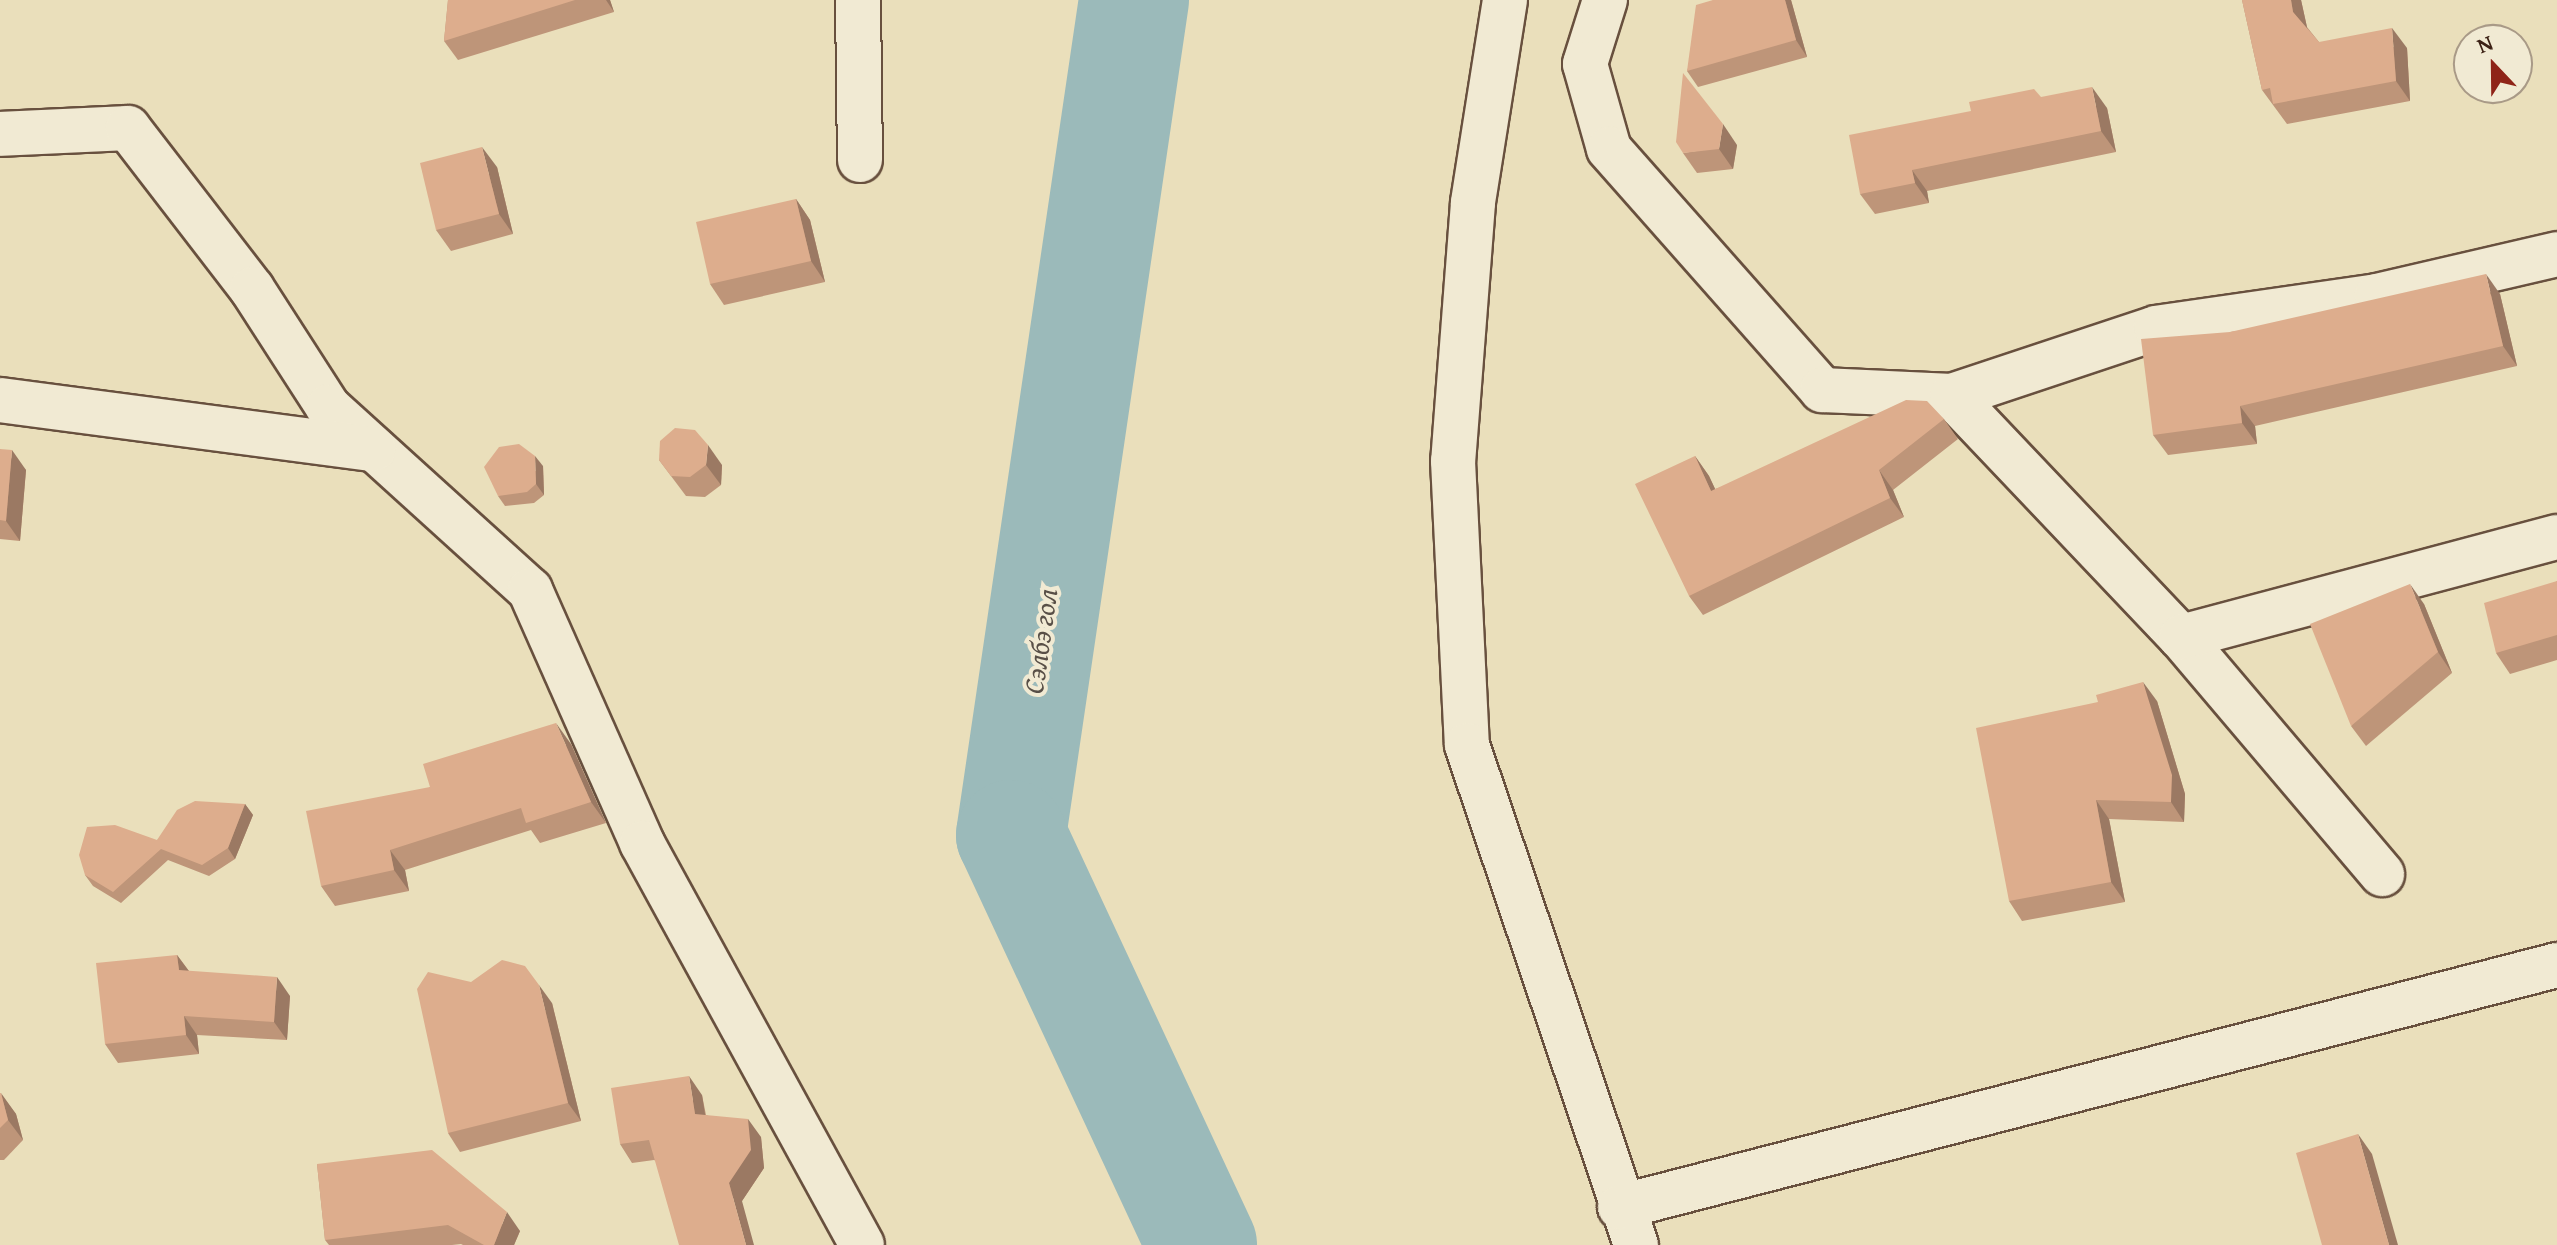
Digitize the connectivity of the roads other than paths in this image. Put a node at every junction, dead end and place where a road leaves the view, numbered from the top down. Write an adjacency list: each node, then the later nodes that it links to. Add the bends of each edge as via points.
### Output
1 (858, 0): 5 (street)
2 (1505, 0): 14 (street, via 1473,203 1453,461 1467,745)
3 (1605, 0): 7 (street, via 1585,64 1609,149 1822,390)
4 (0, 134): 9 (street, via 128,128 252,289 328,407)
5 (860, 160)
6 (2557, 254): 7 (street, via 2377,296 2156,328)
7 (1952, 396): 11 (street)
8 (0, 400): 9 (street)
9 (374, 449): 15 (street, via 530,590 642,843)
10 (2557, 537): 11 (street)
11 (2181, 637): 12 (street)
12 (2382, 874)
13 (2557, 965): 14 (street)
14 (1628, 1226)
15 (862, 1245)

